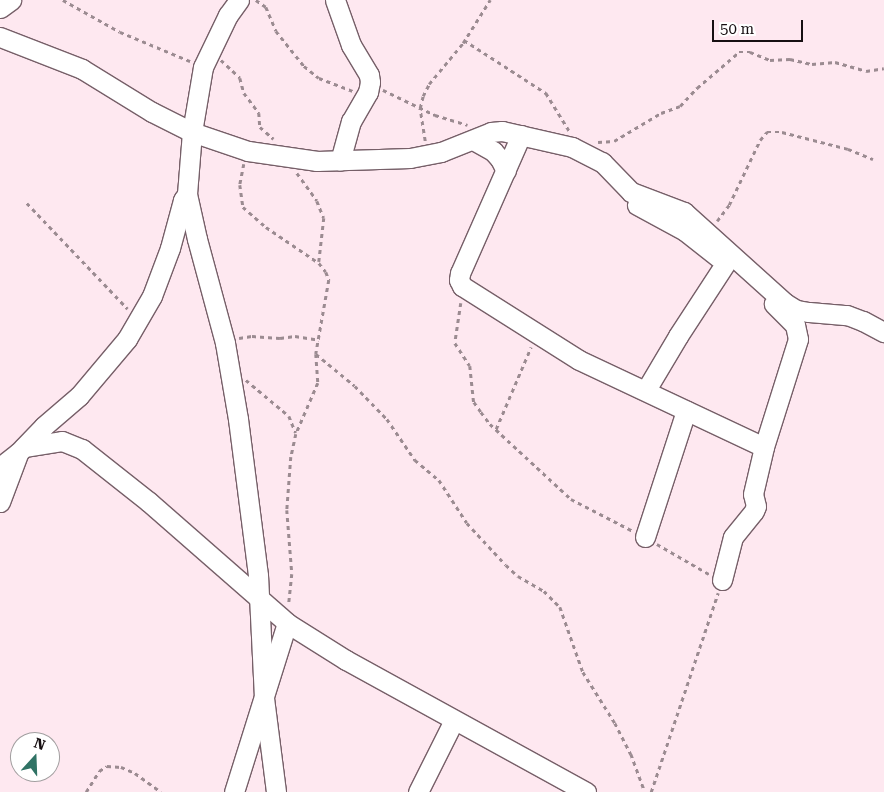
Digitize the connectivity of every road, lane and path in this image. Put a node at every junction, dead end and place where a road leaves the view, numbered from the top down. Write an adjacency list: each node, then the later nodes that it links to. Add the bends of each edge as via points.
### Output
1 (10, 0): 7 (street)
2 (63, 0): 11 (path, via 120,32)
3 (239, 0): 10 (street)
4 (256, 0): 14 (path, via 266,7 276,31 304,66 320,78)
5 (335, 0): 13 (street, via 352,45)
6 (490, 0): 9 (path)
7 (0, 8)
8 (0, 37): 16 (street, via 82,69 152,112)
9 (464, 40): 15 (path, via 429,84); 20 (path, via 546,93)
10 (210, 49): 11 (street); 23 (path, via 240,78 244,93 259,113 260,127 275,140)
11 (203, 67): 16 (street)
12 (884, 68): 20 (path, via 866,71 835,62 812,64 790,59 770,60 750,52 740,52 696,88 680,106 661,113 614,141)
13 (369, 75): 14 (street, via 369,88); 15 (path, via 383,90)
14 (364, 98): 25 (street, via 351,122)
15 (420, 108): 17 (path); 22 (path)
16 (192, 132): 21 (street); 27 (street)
17 (491, 132): 18 (street, via 502,131); 19 (street)
18 (520, 139): 20 (street); 26 (street); 31 (street, via 587,166 630,202 685,231)
19 (472, 140): 22 (street); 26 (street, via 493,151)
20 (575, 145): 29 (street, via 602,162 631,192 676,208)
21 (248, 151): 23 (street); 30 (path, via 240,185 243,207)
22 (428, 155): 25 (street)
23 (285, 156): 25 (street); 30 (path, via 324,218)
24 (873, 159): 29 (path, via 790,134 767,132 760,140 729,205)
25 (340, 162)
26 (506, 171): 32 (street, via 460,273)
27 (187, 194): 33 (street, via 162,269); 37 (street)
28 (27, 203): 33 (path)
29 (707, 230): 34 (street, via 785,304 796,310 848,315)
30 (319, 263): 36 (path, via 328,280)
31 (725, 264): 40 (street); 44 (street, via 765,296 798,332 797,348)
32 (462, 286): 35 (street); 42 (path, via 455,343 470,366 474,402)
33 (139, 321): 45 (street, via 113,358 79,396)
34 (884, 332)
35 (536, 334): 40 (street, via 580,360); 42 (path)
36 (319, 340): 37 (path, via 295,336 252,336); 38 (path)
37 (225, 343): 39 (street)
38 (316, 354): 43 (path, via 316,391); 60 (path, via 378,408 415,460 439,480 467,523 506,565 544,591 560,607 583,672 615,723)
39 (230, 366): 43 (path, via 289,416); 50 (street)
40 (646, 390): 41 (street)
41 (686, 411): 44 (street); 48 (street)
42 (496, 429): 48 (path, via 571,499)
43 (296, 434): 51 (path, via 287,510 292,574)
44 (764, 446): 49 (street, via 753,494 756,506 733,537)
45 (21, 450): 46 (street); 47 (street); 50 (street, via 62,441 82,449 149,502)
46 (0, 467)
47 (0, 502)
48 (645, 537): 49 (path)
49 (722, 580): 61 (path)
50 (259, 600): 51 (street); 52 (street)
51 (287, 623): 52 (street); 53 (street)
52 (264, 698): 56 (street); 57 (street)
53 (454, 720): 58 (street); 59 (street)
54 (86, 792): 55 (path, via 99,771 107,766 135,774)
55 (162, 792)
56 (234, 792)
57 (276, 792)
58 (418, 792)
59 (586, 792)
60 (645, 792)
61 (651, 792)

